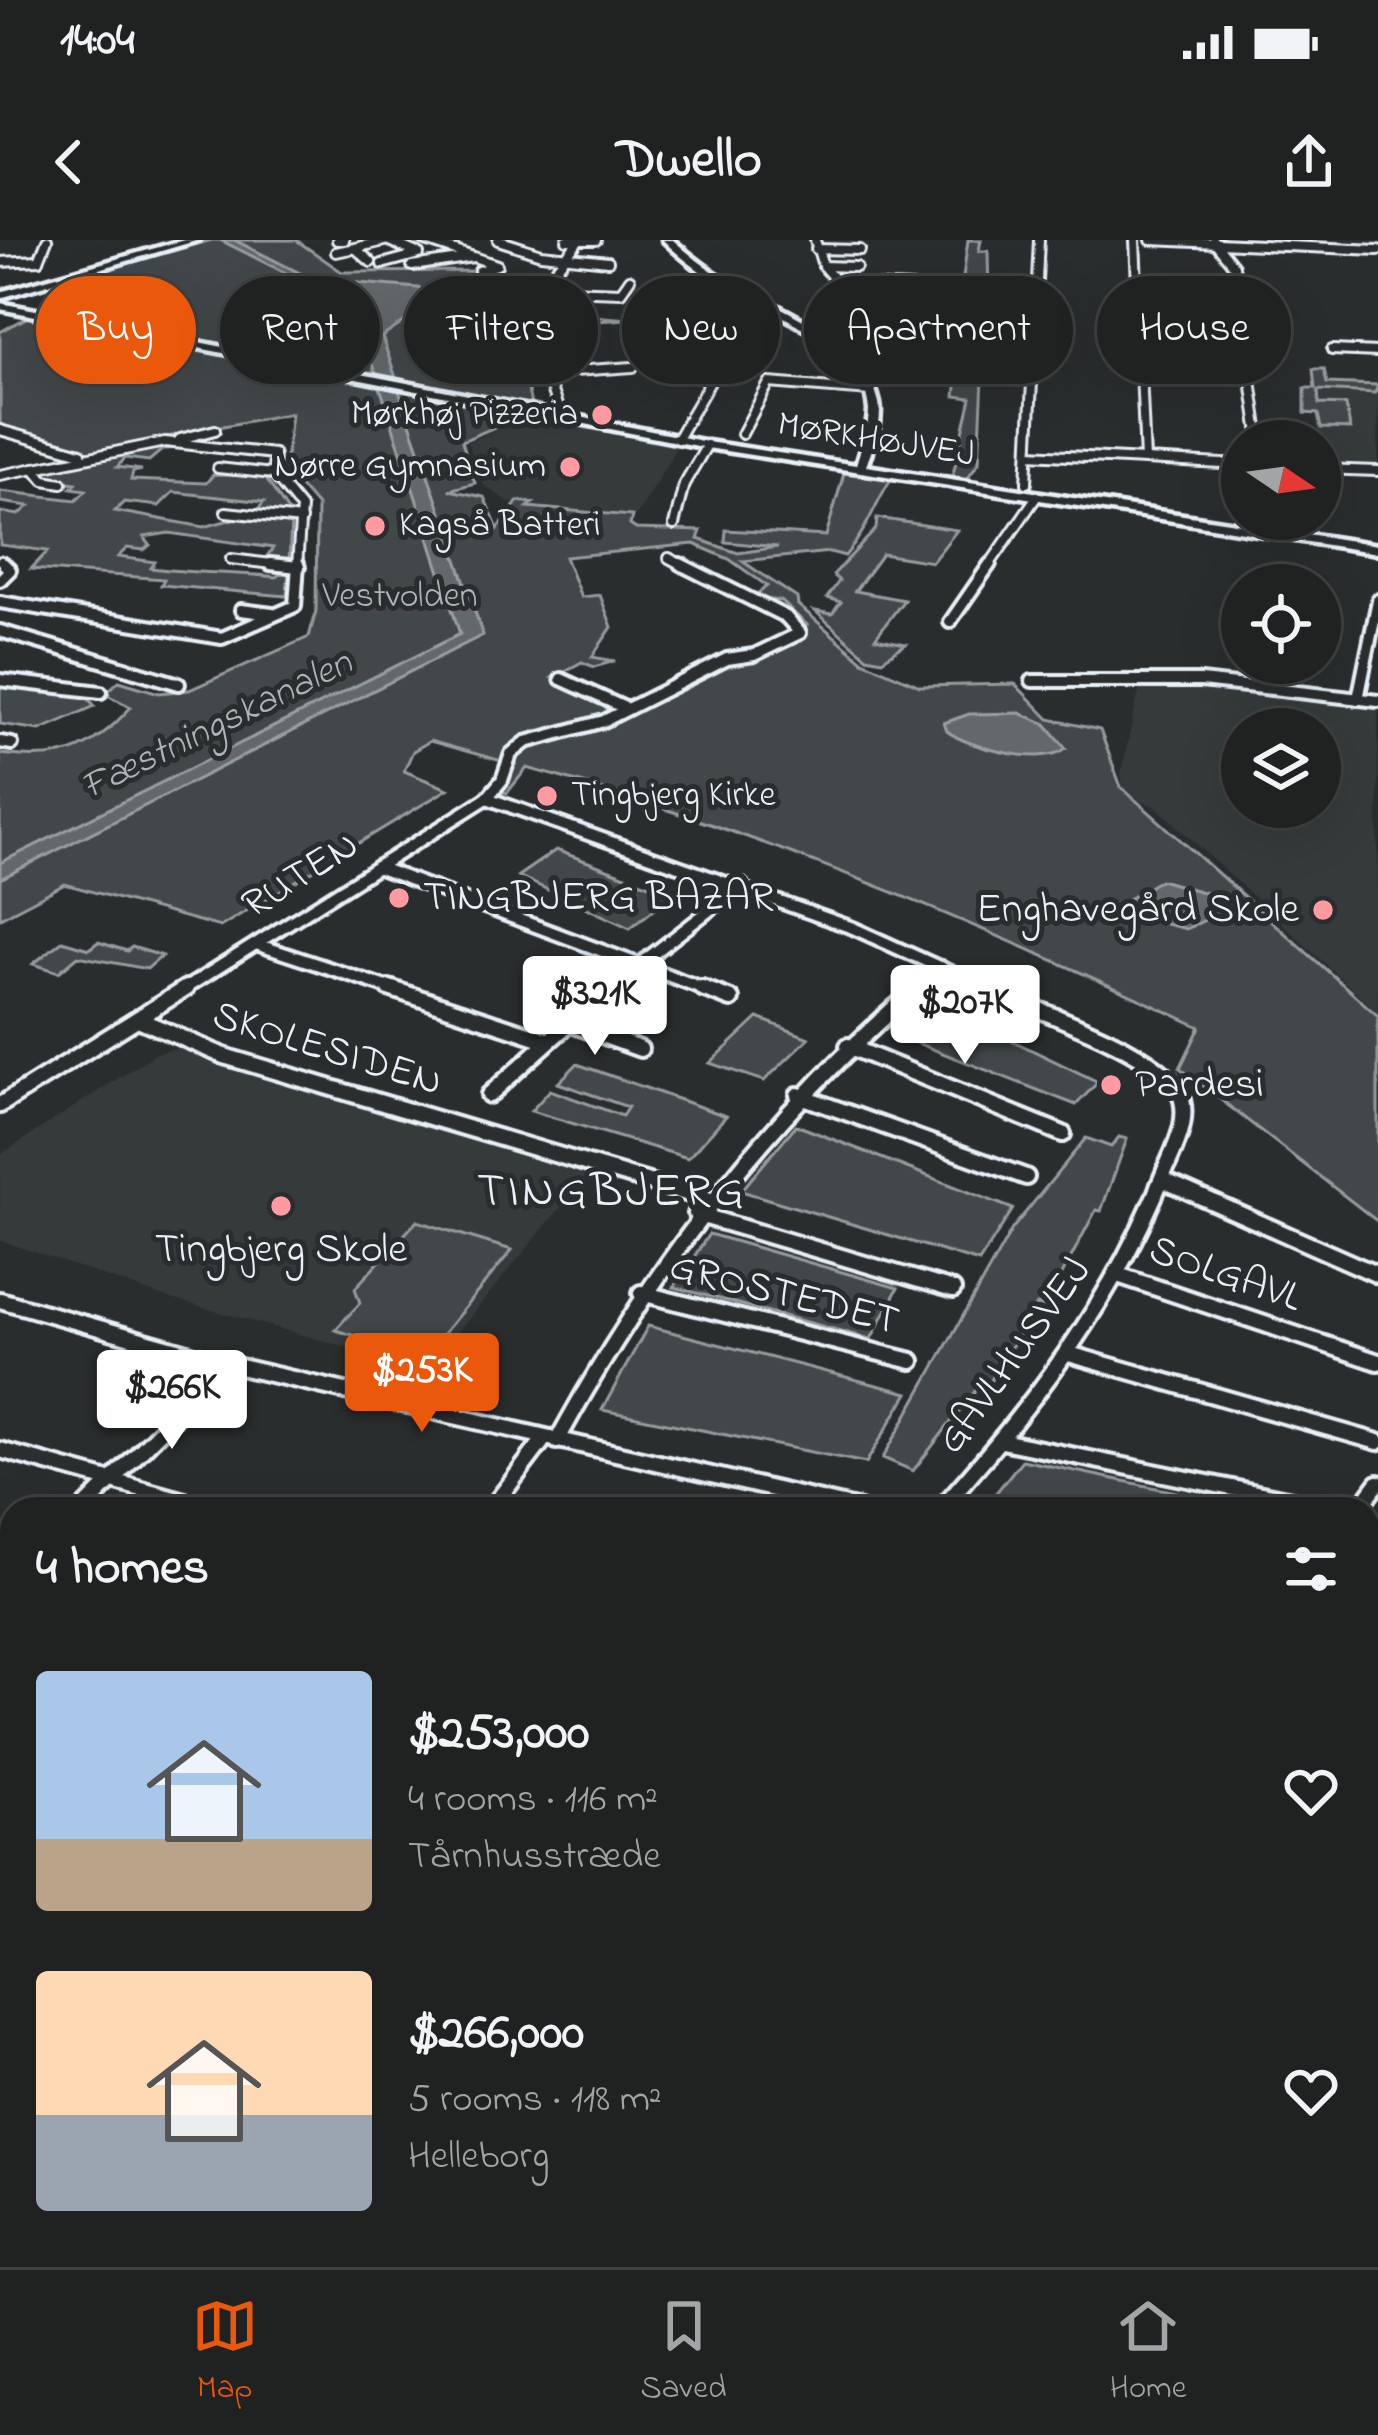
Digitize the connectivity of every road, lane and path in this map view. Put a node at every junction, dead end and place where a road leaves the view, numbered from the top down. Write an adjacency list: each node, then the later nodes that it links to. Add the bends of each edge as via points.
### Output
1 (47, 240): 20 (street)
2 (194, 240): 30 (street)
3 (388, 240): 15 (street); 24 (street, via 419,254)
4 (423, 240): 19 (street)
5 (498, 240): 18 (street)
6 (596, 240): 12 (street)
7 (668, 240): 36 (street, via 721,284)
8 (1039, 240): 52 (street)
9 (1135, 240): 53 (street)
10 (1151, 240): 11 (street)
11 (1214, 241): 14 (street); 44 (street, via 1234,266)
12 (572, 242): 18 (street)
13 (815, 244): 16 (street); 26 (street)
14 (1372, 246)
15 (355, 248): 17 (street); 23 (street)
16 (860, 250)
17 (336, 252)
18 (567, 256): 21 (street); 31 (street)
19 (473, 257): 25 (street); 28 (street, via 497,265)
20 (39, 260): 22 (street); 29 (street)
21 (608, 261)
22 (0, 262)
23 (371, 262)
24 (382, 264)
25 (412, 266)
26 (823, 266): 27 (street); 32 (street)
27 (856, 267)
28 (479, 271)
29 (54, 276)
30 (63, 276)
31 (551, 276)
32 (831, 276)
33 (36, 283): 34 (street)
34 (0, 293)
35 (0, 306): 43 (street, MØRKHØJVEJ)
36 (804, 328)
37 (1332, 350): 38 (street)
38 (1378, 352)
39 (548, 384): 43 (street)
40 (709, 384): 48 (street)
41 (867, 384): 42 (street)
42 (871, 391): 47 (street, via 769,383); 57 (street)
43 (561, 416): 48 (street, MØRKHØJVEJ)
44 (1257, 420)
45 (0, 430): 51 (street)
46 (215, 430): 49 (street)
47 (742, 434)
48 (677, 439): 50 (street, MØRKHØJVEJ)
49 (165, 442): 55 (street); 60 (street, via 274,454)
50 (707, 445): 57 (street, MØRKHØJVEJ); 68 (street, via 684,484)
51 (81, 453)
52 (1029, 454): 53 (street); 63 (street)
53 (1144, 460): 54 (street)
54 (1221, 464)
55 (34, 468): 61 (street); 62 (street)
56 (218, 468): 60 (street)
57 (860, 470): 64 (street, MØRKHØJVEJ)
58 (1341, 470): 59 (street)
59 (1378, 472)
60 (273, 474): 67 (street, via 301,508)
61 (0, 475)
62 (62, 483)
63 (1028, 483)
64 (1036, 496): 66 (street, MØRKHØJVEJ); 80 (street)
65 (226, 512): 67 (street)
66 (1221, 519)
67 (301, 520): 74 (street)
68 (674, 526)
69 (1337, 540): 70 (street, MØRKHØJVEJ)
70 (1378, 549)
71 (669, 558): 90 (street, RUTEN, via 786,617 800,633)
72 (231, 559): 74 (street)
73 (2, 561): 75 (street, via 10,570)
74 (299, 567): 79 (street, via 298,601)
75 (0, 580)
76 (1378, 600): 88 (street)
77 (0, 602): 79 (street, via 222,638)
78 (241, 610): 79 (street)
79 (277, 615)
80 (950, 622)
81 (6, 633): 82 (street); 86 (street)
82 (0, 642)
83 (561, 679): 90 (street)
84 (0, 680): 87 (street)
85 (1032, 681): 88 (street, via 1201,680)
86 (179, 684)
87 (100, 692)
88 (1358, 699): 89 (street)
89 (1378, 701)
90 (627, 709): 91 (street, RUTEN, via 526,742)
91 (487, 798): 92 (street, RUTEN); 93 (street)
92 (377, 867): 94 (street, RUTEN); 95 (street)
93 (742, 885): 95 (street); 96 (street)
94 (256, 944): 98 (street, RUTEN); 100 (street)
95 (636, 963): 97 (street); 99 (street)
96 (941, 967): 101 (street); 108 (street, GAVLHUSVEJ, via 1166,1076 1184,1102)
97 (731, 1000)
98 (138, 1018): 105 (street, RUTEN); 109 (street, SKOLESIDEN, via 224,1055)
99 (566, 1022): 100 (street); 102 (street)
100 (546, 1040): 103 (street)
101 (848, 1046): 104 (street); 106 (street)
102 (640, 1048)
103 (489, 1095)
104 (798, 1095): 107 (street); 109 (street)
105 (0, 1106)
106 (1063, 1134)
107 (1027, 1177)
108 (1163, 1180): 111 (street, GAVLHUSVEJ); 112 (street)
109 (706, 1199): 110 (street)
110 (696, 1214): 113 (street, GROSTEDET); 114 (street)
111 (1118, 1274): 116 (street, GAVLHUSVEJ); 118 (street, SOLGAVL)
112 (1378, 1275)
113 (953, 1290)
114 (641, 1292): 117 (street, GROSTEDET); 120 (street)
115 (0, 1300): 119 (street)
116 (1069, 1354): 121 (street, GAVLHUSVEJ); 122 (street)
117 (912, 1361)
118 (1378, 1362)
119 (227, 1364): 120 (street); 124 (street)
120 (550, 1440): 127 (street); 128 (street)
121 (1002, 1441): 129 (street, GAVLHUSVEJ); 130 (street)
122 (1378, 1442)
123 (0, 1450): 124 (street)
124 (106, 1481): 125 (street); 126 (street)
125 (93, 1497)
126 (168, 1497)
127 (501, 1497)
128 (806, 1497)
129 (951, 1497)
130 (1276, 1497)

